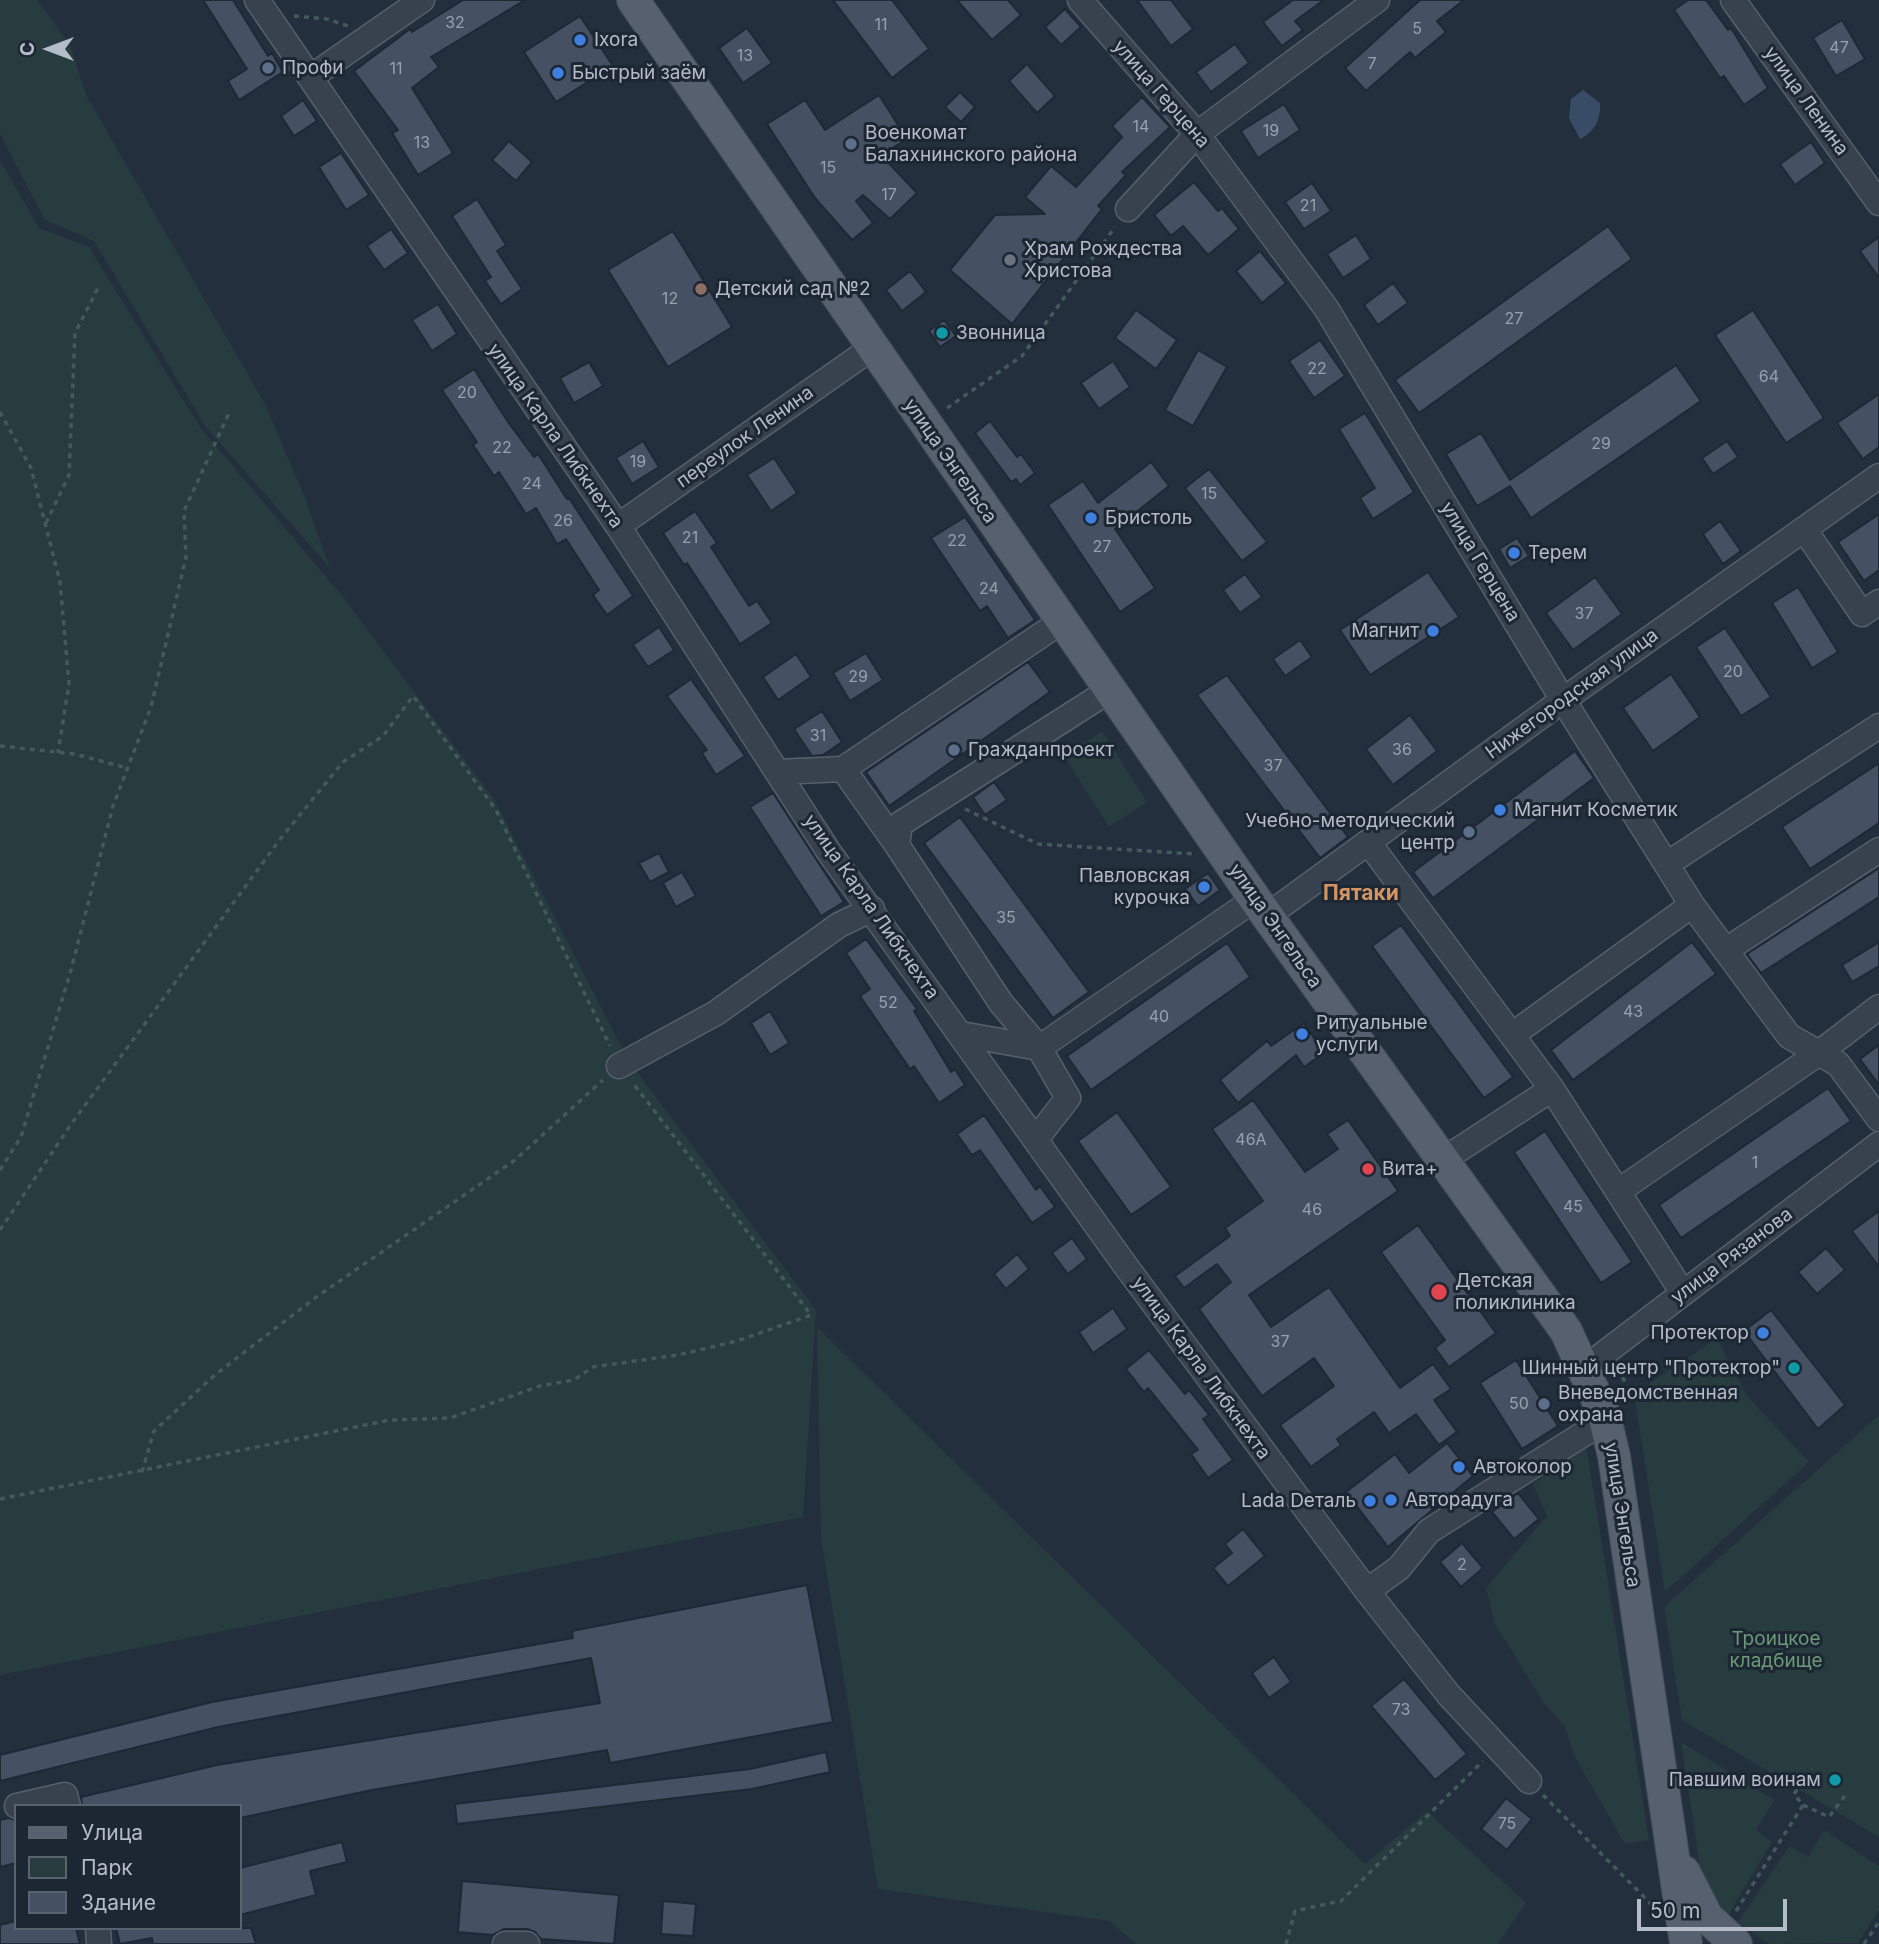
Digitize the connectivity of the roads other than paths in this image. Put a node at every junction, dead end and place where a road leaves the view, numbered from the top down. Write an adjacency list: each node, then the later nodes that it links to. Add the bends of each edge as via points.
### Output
1 (422, 0): 7 (street)
2 (633, 0): 11 (main road, улица Энгельса)
3 (1080, 0): 8 (street, улица Герцена)
4 (1377, 0): 8 (street)
5 (1733, 0): 9 (street, улица Ленина)
6 (264, 10): 7 (street, улица Карла Либкнехта)
7 (311, 77): 13 (street, улица Карла Либкнехта)
8 (1198, 134): 10 (street); 18 (street, улица Герцена, via 1326,308)
9 (1879, 203)
10 (1128, 209)
11 (872, 348): 13 (street, переулок Ленина); 16 (main road, улица Энгельса)
12 (1879, 477): 14 (street, Нижегородская улица)
13 (618, 527): 21 (street, улица Карла Либкнехта)
14 (1804, 529): 15 (street, via 1862,614); 18 (street, Нижегородская улица)
15 (1879, 602)
16 (1062, 621): 17 (main road, улица Энгельса); 20 (street)
17 (1110, 690): 23 (street, via 900,824); 27 (main road, улица Энгельса)
18 (1563, 700): 22 (street, Нижегородская улица); 25 (street, улица Герцена)
19 (1879, 726): 25 (street)
20 (844, 769): 21 (street); 23 (street)
21 (777, 772): 28 (street, улица Карла Либкнехта)
22 (1368, 842): 27 (street, Нижегородская улица); 32 (street)
23 (898, 845): 33 (street, via 1001,1003)
24 (1879, 850): 29 (street)
25 (1667, 864): 26 (street, улица Герцена)
26 (1692, 905): 29 (street, улица Герцена); 32 (street)
27 (1261, 907): 33 (street, Нижегородская улица); 40 (main road, улица Энгельса)
28 (872, 909): 31 (street, улица Карла Либкнехта); 35 (street, via 839,925 716,1013)
29 (1726, 950): 34 (street, улица Герцена, via 1789,1036)
30 (1879, 1007): 34 (street)
31 (961, 1034): 33 (street); 38 (street, улица Карла Либкнехта)
32 (1512, 1035): 36 (street)
33 (1039, 1048): 38 (street, via 1068,1098)
34 (1819, 1053): 37 (street, улица Герцена, via 1838,1065); 41 (street)
35 (619, 1066)
36 (1552, 1089): 40 (street); 41 (street)
37 (1879, 1119)
38 (1036, 1139): 45 (street, улица Карла Либкнехта)
39 (1879, 1144): 42 (street, улица Рязанова)
40 (1443, 1160): 43 (main road, улица Энгельса, via 1566,1331)
41 (1620, 1190): 42 (street)
42 (1683, 1293): 43 (street, улица Рязанова)
43 (1597, 1359): 44 (main road, улица Энгельса)
44 (1618, 1417): 45 (street, via 1429,1531 1399,1567); 49 (main road, улица Энгельса, via 1616,1469)
45 (1367, 1591): 46 (street, улица Карла Либкнехта, via 1448,1694)
46 (1529, 1781)
47 (25, 1804): 48 (street, via 65,1795)
48 (67, 1804)
49 (1673, 1849): 52 (main road, улица Энгельса); 53 (main road, via 1707,1917)
50 (505, 1944): 51 (street)
51 (527, 1944)
52 (1686, 1944)
53 (1736, 1944)

